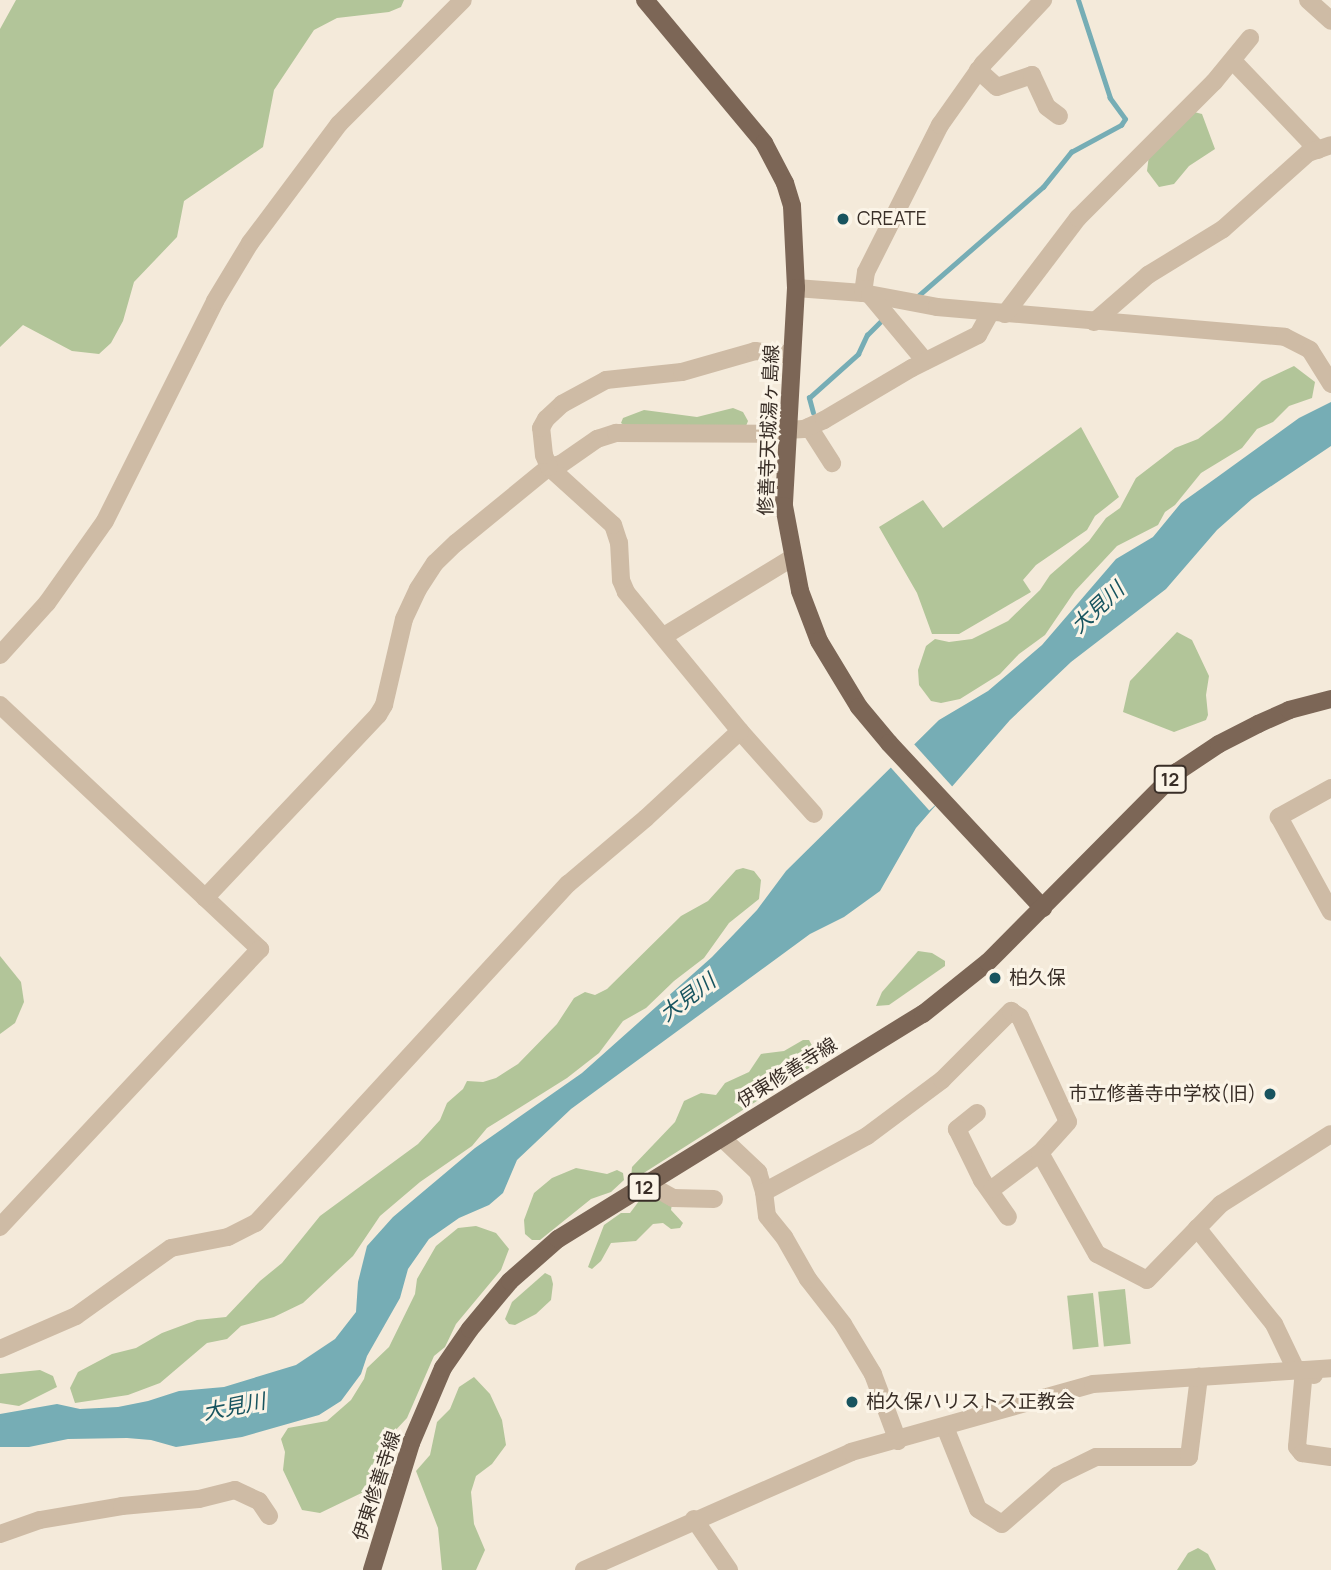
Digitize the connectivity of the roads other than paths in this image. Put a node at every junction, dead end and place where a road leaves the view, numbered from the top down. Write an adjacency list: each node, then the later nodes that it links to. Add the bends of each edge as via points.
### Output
1 (463, 0): 24 (street, via 339,124 257,233 215,301 105,522 47,604)
2 (645, 0): 11 (main road, 修善寺天城湯ヶ島線, via 774,160 795,224)
3 (1042, 0): 8 (street)
4 (1308, 0): 5 (street)
5 (1331, 21)
6 (1250, 38): 7 (street)
7 (1233, 61): 10 (street); 13 (street, via 1102,190)
8 (978, 70): 9 (street, via 997,87 1032,75 1047,107); 12 (street, via 940,125 866,272)
9 (1059, 116)
10 (1325, 148): 14 (street, via 1308,153 1223,229 1148,275)
11 (796, 288): 12 (street); 15 (main road, 修善寺天城湯ヶ島線)
12 (866, 294): 13 (street); 16 (street)
13 (998, 313): 14 (street); 16 (street, via 978,335)
14 (1094, 322): 17 (street, via 1285,337 1310,350)
15 (791, 355): 19 (main road, 修善寺天城湯ヶ島線); 21 (street, via 755,351 682,372 606,380 589,387 562,404 541,428)
16 (925, 361): 18 (street)
17 (1331, 384)
18 (809, 427): 19 (street); 20 (street)
19 (786, 432): 21 (street, via 616,433); 22 (main road, 修善寺天城湯ヶ島線, via 784,506)
20 (832, 463)
21 (549, 467): 23 (street, via 613,525 626,592); 30 (street, via 435,564 404,620 378,715)
22 (792, 558): 23 (street); 31 (main road, 修善寺天城湯ヶ島線, via 819,641 859,707)
23 (664, 636): 27 (street)
24 (0, 655)
25 (1331, 699): 31 (main road, 伊東修善寺線 / 12, via 1258,724 1177,772)
26 (0, 705): 30 (street)
27 (740, 731): 29 (street); 44 (street, via 568,884 256,1223 228,1237 171,1248 75,1316)
28 (1331, 788): 32 (street, via 1279,817)
29 (814, 814)
30 (205, 898): 42 (street, via 260,949)
31 (1043, 908): 35 (main road, 伊東修善寺線 / 12, via 988,962 923,1014)
32 (1331, 912)
33 (977, 1113): 38 (street, via 957,1129 982,1180)
34 (1331, 1134): 43 (street, via 1221,1204)
35 (722, 1138): 37 (main road, 伊東修善寺線 / 12); 39 (street, via 758,1172)
36 (1040, 1153): 38 (street); 39 (street, via 1068,1122 1020,1017 1012,1011 942,1080 867,1136); 43 (street, via 1097,1254 1147,1280)
37 (648, 1184): 40 (street, via 673,1198); 55 (main road, 伊東修善寺線 / 12, via 558,1240 510,1281 470,1329 443,1368 411,1443)
38 (992, 1189): 41 (street)
39 (764, 1192): 50 (street, via 767,1216 873,1374)
40 (714, 1199)
41 (1008, 1217)
42 (0, 1227)
43 (1197, 1228): 46 (street, via 1274,1324)
44 (0, 1349)
45 (1331, 1368): 46 (street)
46 (1300, 1370): 47 (street); 48 (street); 51 (street, via 1297,1447 1302,1453)
47 (1199, 1377): 49 (street, via 1093,1384); 49 (street, via 1189,1457 1096,1457 1057,1476 1002,1524 978,1509)
48 (1331, 1378)
49 (945, 1427): 50 (street)
50 (898, 1440): 53 (street, via 851,1452)
51 (1331, 1457)
52 (270, 1516): 54 (street, via 259,1501 235,1490 40,1520)
53 (694, 1519): 56 (street); 57 (street)
54 (0, 1534)
55 (372, 1570)
56 (584, 1570)
57 (729, 1570)

